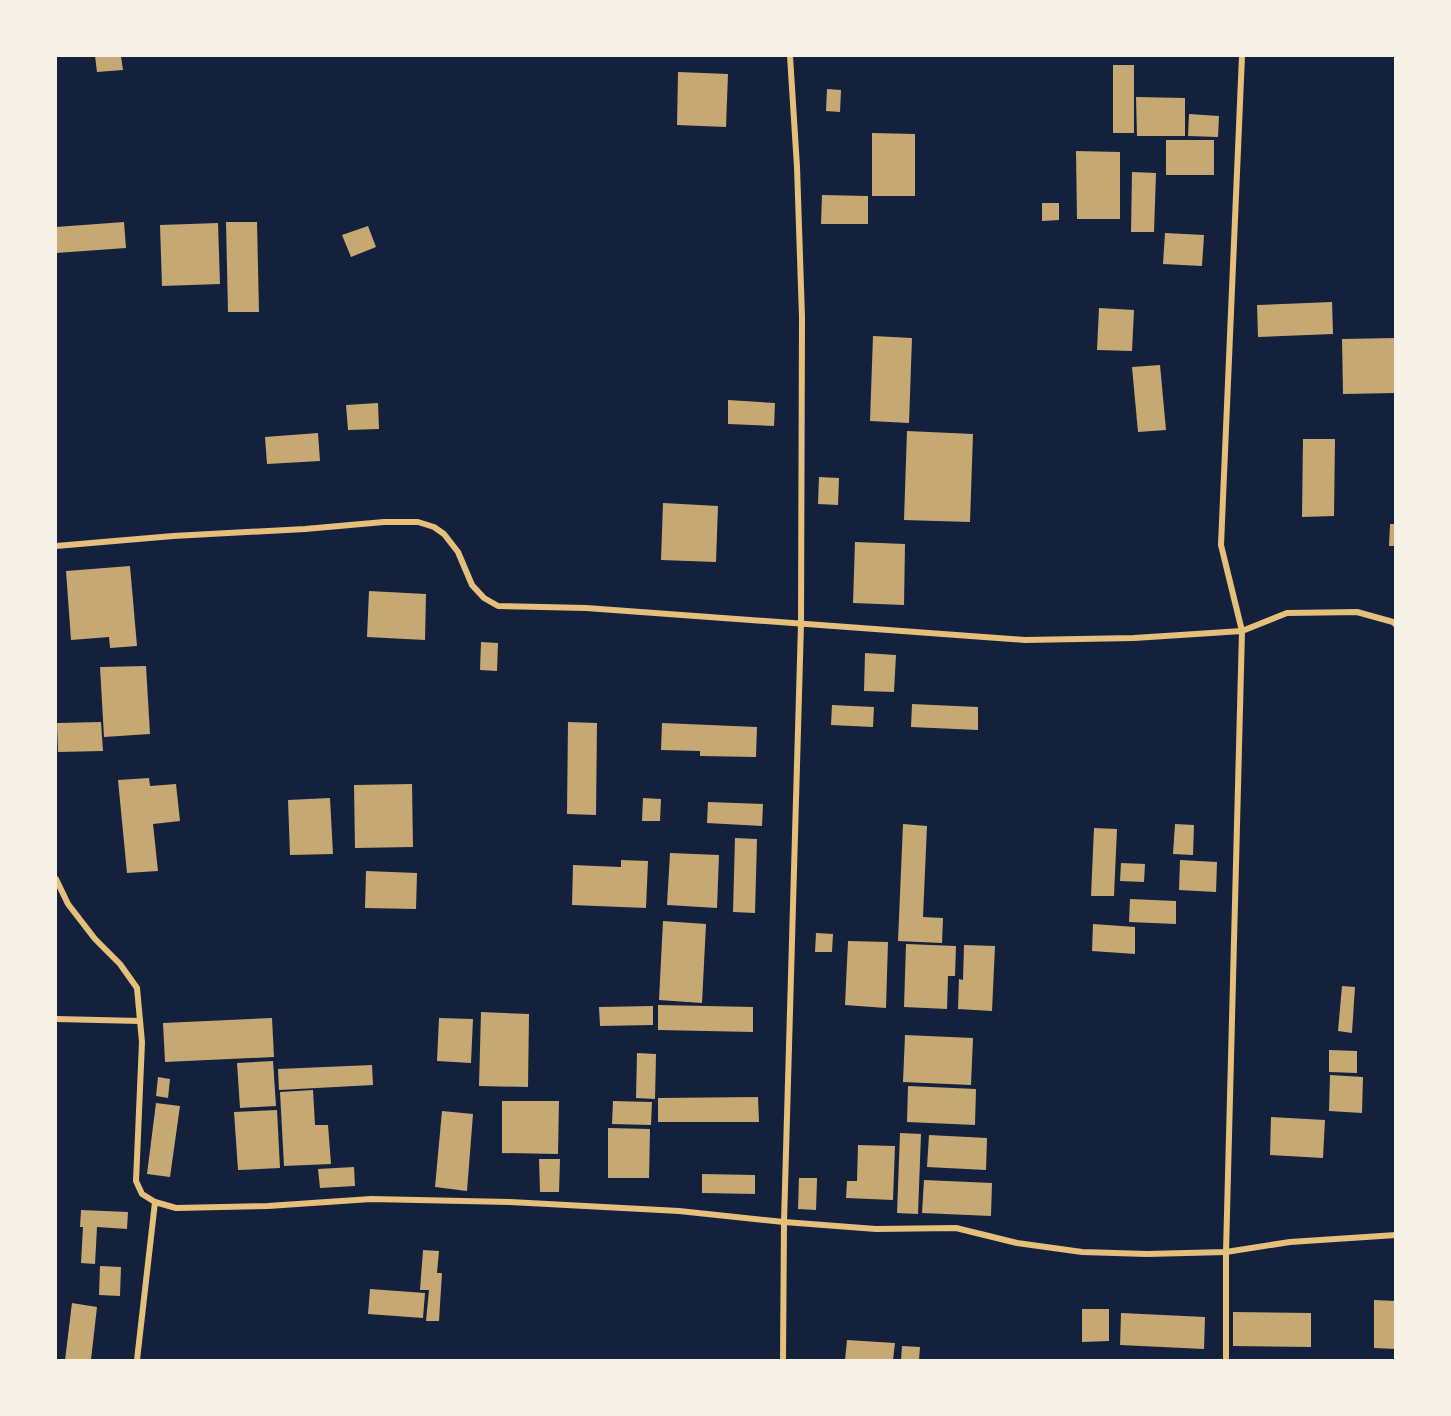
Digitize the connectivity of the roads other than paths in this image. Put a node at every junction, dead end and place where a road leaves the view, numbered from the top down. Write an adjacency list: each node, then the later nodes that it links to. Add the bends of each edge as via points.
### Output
1 (790, 56): 4 (street, via 802,317)
2 (1242, 56): 6 (street, via 1221,545)
3 (56, 546): 4 (street, via 418,522 444,534 458,552 472,585 498,606 586,608)
4 (801, 624): 6 (street, via 1025,640); 11 (street)
5 (1395, 625): 6 (street, via 1393,621 1357,612 1287,613)
6 (1242, 631): 13 (street)
7 (56, 879): 9 (street, via 68,904 137,988)
8 (56, 1019): 9 (street)
9 (140, 1021): 10 (street, via 136,1181 142,1194)
10 (155, 1202): 11 (street, via 176,1208 371,1199 510,1202 679,1211); 14 (street)
11 (784, 1222): 13 (street, via 876,1229 956,1228 1017,1243 1082,1252); 15 (street)
12 (1395, 1235): 13 (street, via 1290,1242)
13 (1226, 1252): 16 (street)
14 (137, 1360)
15 (783, 1360)
16 (1226, 1360)

